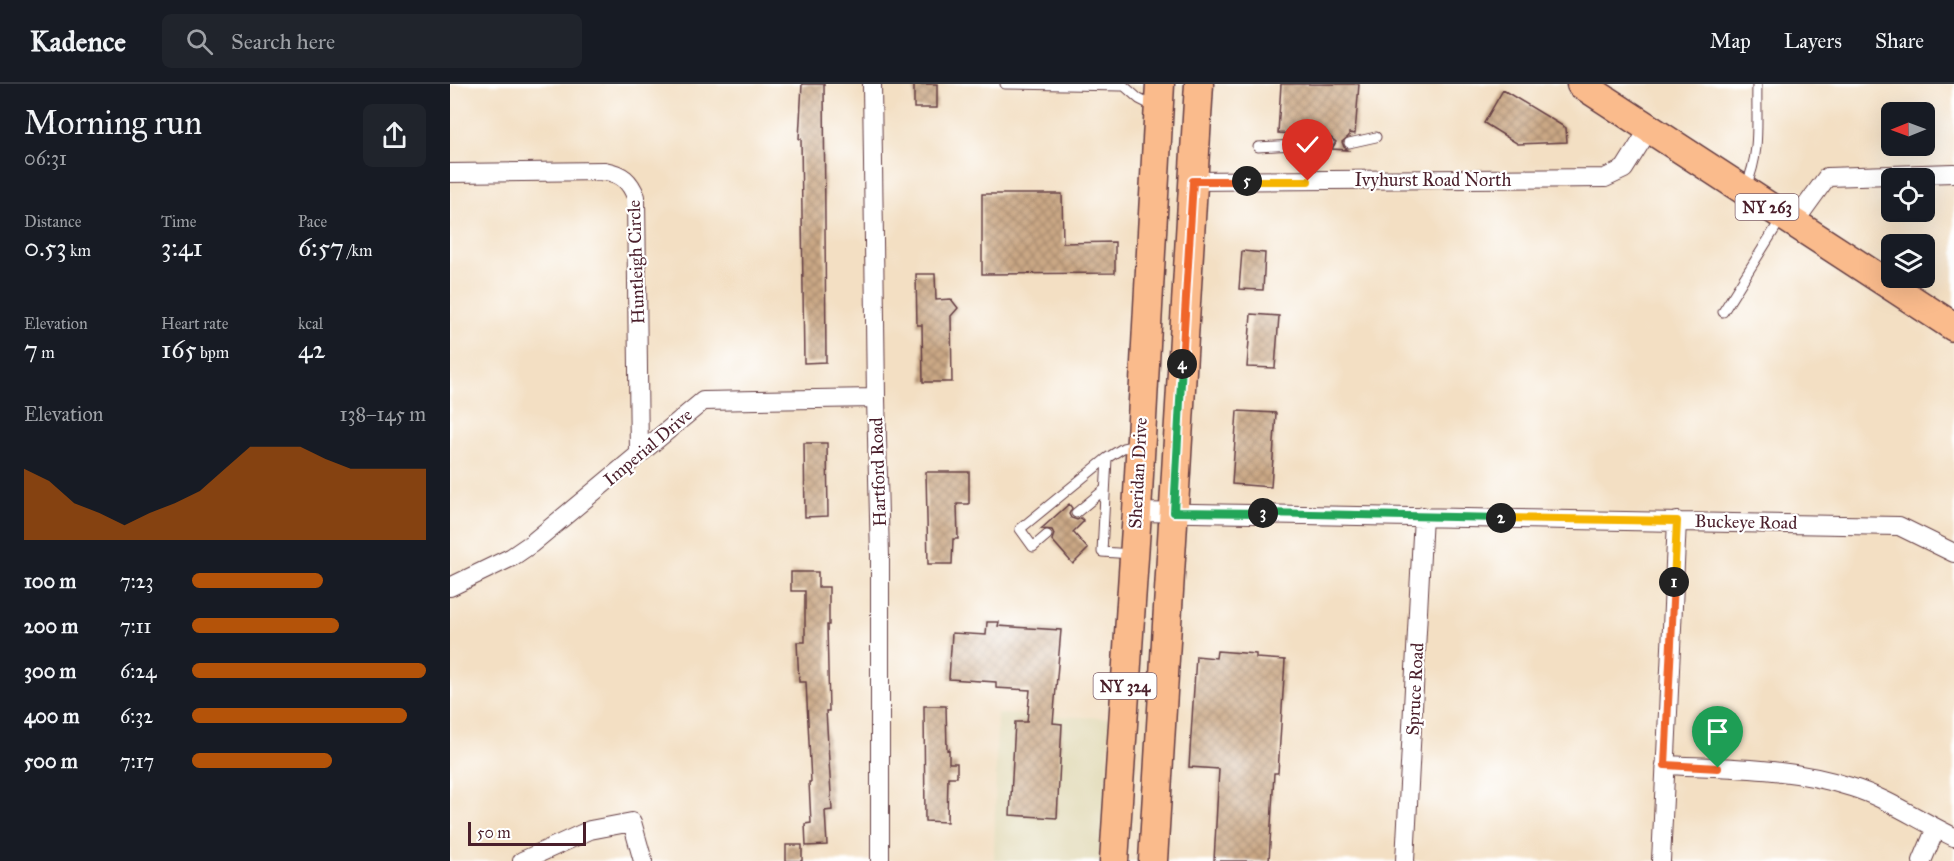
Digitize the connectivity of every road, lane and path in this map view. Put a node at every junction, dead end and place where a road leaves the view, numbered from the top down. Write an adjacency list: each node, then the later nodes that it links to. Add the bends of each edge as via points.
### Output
1 (872, 84): 20 (street, Hartford Road)
2 (1005, 84): 6 (lane)
3 (1199, 84): 15 (main road, Sheridan Drive / NY 324)
4 (1581, 84): 8 (main road, NY 263)
5 (1756, 84): 16 (lane, via 1756,157)
6 (1122, 85): 7 (lane, via 1139,99)
7 (1159, 96): 21 (main road, Sheridan Drive / NY 324)
8 (1649, 129): 15 (street, Ivyhurst Road North, via 1624,169 1605,178); 16 (main road, NY 263)
9 (1376, 137): 11 (lane)
10 (1329, 143): 12 (lane)
11 (1348, 144)
12 (1258, 147)
13 (450, 173): 22 (street, Huntleigh Circle, via 605,171 625,178 632,187 636,197)
14 (1954, 173): 17 (street, via 1827,177)
15 (1193, 181): 26 (main road, Sheridan Drive / NY 324)
16 (1744, 191): 17 (main road, NY 263)
17 (1788, 220): 18 (lane); 19 (main road, NY 263)
18 (1724, 312)
19 (1954, 327)
20 (876, 398): 22 (street, Imperial Drive, via 703,401); 39 (street, Hartford Road)
21 (1140, 445): 23 (lane, via 1123,448); 25 (main road, Sheridan Drive / NY 324)
22 (639, 454): 33 (street, Imperial Drive, via 512,557)
23 (1107, 458): 24 (lane); 30 (lane, via 1020,529 1034,547)
24 (1105, 489): 27 (lane); 32 (lane, via 1102,552)
25 (1137, 512): 26 (street, Buckeye Road); 32 (main road, Sheridan Drive / NY 324)
26 (1174, 512): 28 (street, Buckeye Road); 41 (main road, Sheridan Drive / NY 324)
27 (1076, 513)
28 (1423, 516): 29 (street, Buckeye Road); 42 (street, Spruce Road)
29 (1677, 521): 31 (street, Buckeye Road, via 1899,526); 34 (street)
30 (1047, 536)
31 (1954, 553)
32 (1134, 555): 40 (main road, Sheridan Drive / NY 324)
33 (450, 587)
34 (1665, 765): 35 (street, via 1772,770 1813,777 1879,798); 43 (street)
35 (1936, 828): 36 (street); 44 (street)
36 (1954, 837)
37 (522, 861): 38 (street, via 590,830 632,822)
38 (643, 861)
39 (880, 861)
40 (1114, 861)
41 (1153, 861)
42 (1405, 861)
43 (1661, 861)
44 (1922, 861)

